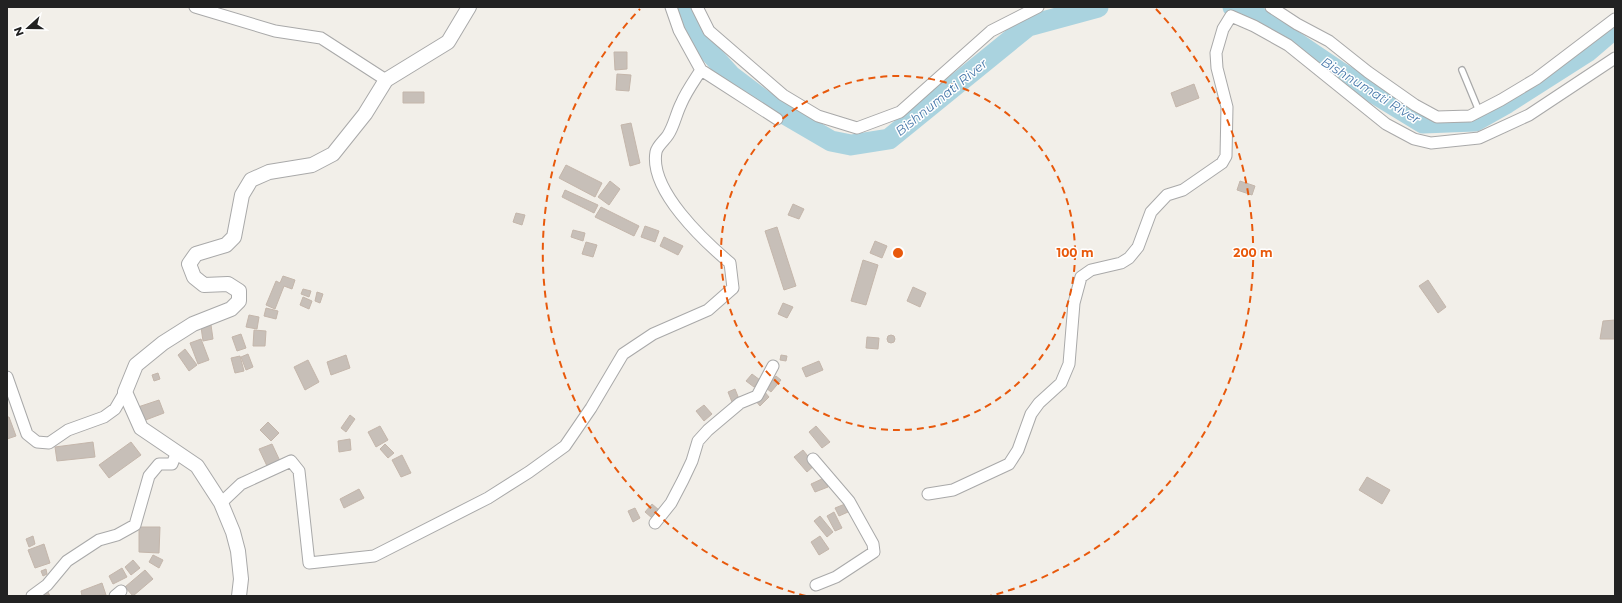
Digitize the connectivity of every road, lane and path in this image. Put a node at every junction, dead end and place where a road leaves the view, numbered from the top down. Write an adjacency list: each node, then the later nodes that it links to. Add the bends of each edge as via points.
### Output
1 (195, 7): 12 (street, via 275,31 321,38)
2 (469, 7): 12 (street, via 448,42)
3 (671, 7): 10 (street, via 679,30)
4 (697, 7): 5 (street, via 709,31 783,95 818,116 857,128 900,112 991,31)
5 (1038, 7)
6 (1271, 7): 13 (street, via 1329,41 1368,72 1437,117 1470,116)
7 (1233, 12): 9 (street, via 1288,46 1386,124 1414,139 1431,143 1479,138 1523,118); 20 (street, via 1223,29 1216,53 1217,68 1227,107 1226,156 1222,163 1183,190 1167,195 1151,212 1138,247 1129,258 1121,263 1091,270 1081,277 1074,303 1069,364 1061,383 1038,403 1031,414 1018,450 1009,464 953,490)
8 (1615, 19): 13 (street, via 1536,79)
9 (1615, 58)
10 (701, 70): 14 (street); 21 (street, via 681,103 669,134 656,151 656,169 671,202 706,243 730,263 733,288 708,310 653,334 623,354 565,446 488,498 374,556 309,563 299,471 291,461 241,484)
11 (1462, 70): 13 (lane)
12 (386, 80): 17 (street, via 365,114 333,154 312,165 269,172 251,180 242,196 234,237 226,245 196,254 189,264 194,277 204,285 228,284 239,291 239,301 231,309 193,324 162,343 136,365)
13 (1479, 111)
14 (777, 119)
15 (773, 366): 22 (street, via 756,396 740,403 698,441 692,461 671,503)
16 (7, 377): 17 (street, via 27,434 37,442 49,443 68,430 104,417 115,409)
17 (125, 392): 18 (street, via 141,428)
18 (177, 452): 21 (street, via 197,466); 24 (street, via 172,464 159,464 149,476 135,525 117,535 99,540 67,561 47,585)
19 (813, 459): 23 (street, via 850,501 873,544 874,552 836,577)
20 (928, 494)
21 (221, 503): 25 (street, via 238,551)
22 (654, 523)
23 (816, 585)
24 (32, 596)
25 (240, 596)

